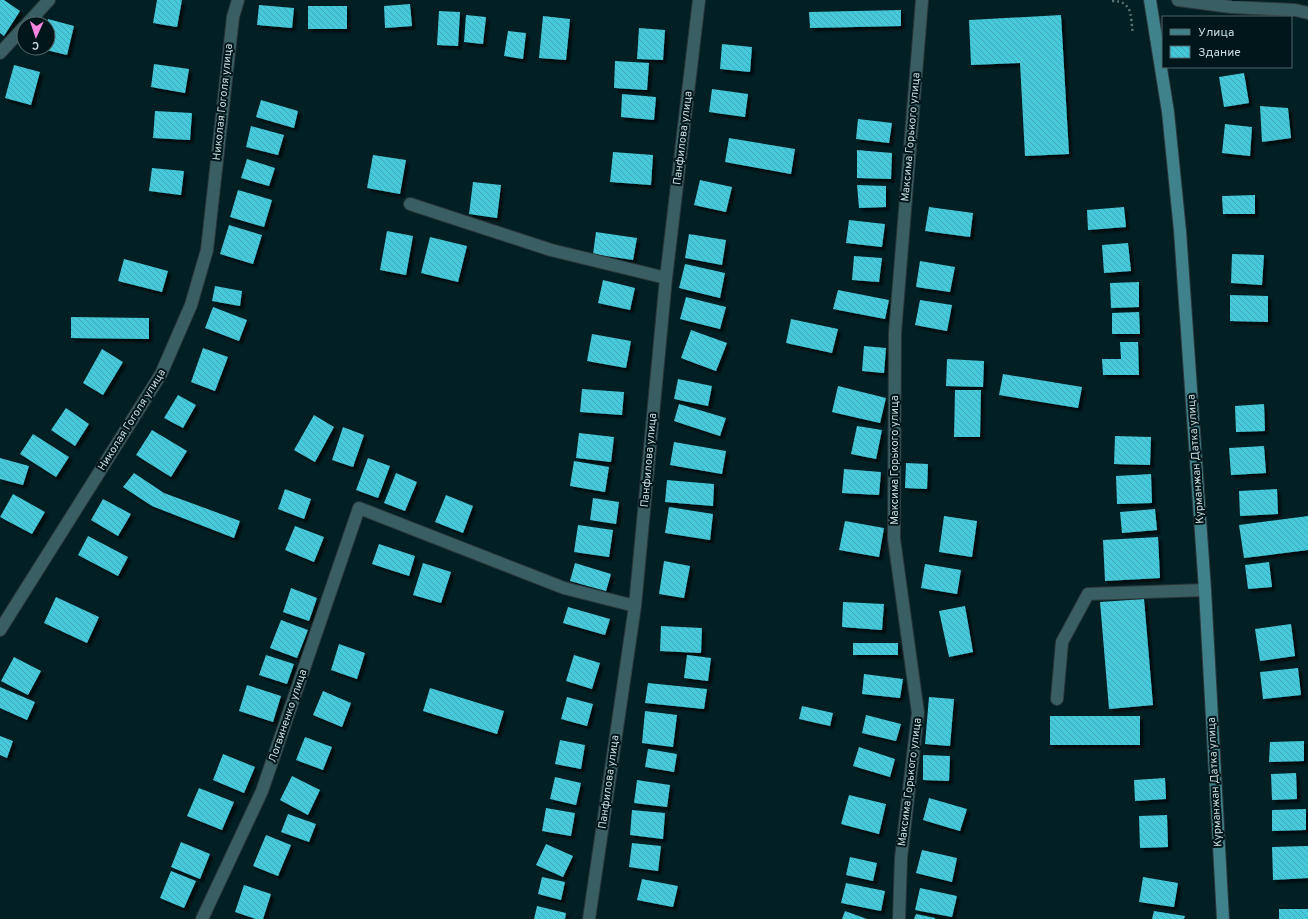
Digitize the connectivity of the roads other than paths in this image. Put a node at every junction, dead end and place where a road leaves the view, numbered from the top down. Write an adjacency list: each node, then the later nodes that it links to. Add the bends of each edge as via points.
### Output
1 (49, 0): 8 (street)
2 (238, 0): 15 (street, Николая Гоголя улица, via 233,17 207,250 191,305 161,374)
3 (699, 0): 12 (street, Панфилова улица)
4 (922, 0): 19 (street, Максима Горького улица, via 896,333 894,539 918,713 901,858)
5 (1150, 0): 13 (main road, Курманжан Датка улица, via 1168,112 1180,231)
6 (1178, 0): 7 (street)
7 (1308, 13)
8 (34, 16)
9 (16, 36): 10 (street)
10 (0, 53)
11 (410, 204): 12 (street, via 551,250)
12 (666, 278): 14 (street, Панфилова улица)
13 (1205, 590): 16 (street, via 1088,594 1062,642); 20 (main road, Курманжан Датка улица)
14 (635, 606): 17 (street, Логвиненко улица, via 564,588 359,508 262,791); 18 (street, Панфилова улица)
15 (0, 630)
16 (1057, 699)
17 (202, 919)
18 (589, 919)
19 (899, 919)
20 (1223, 919)

